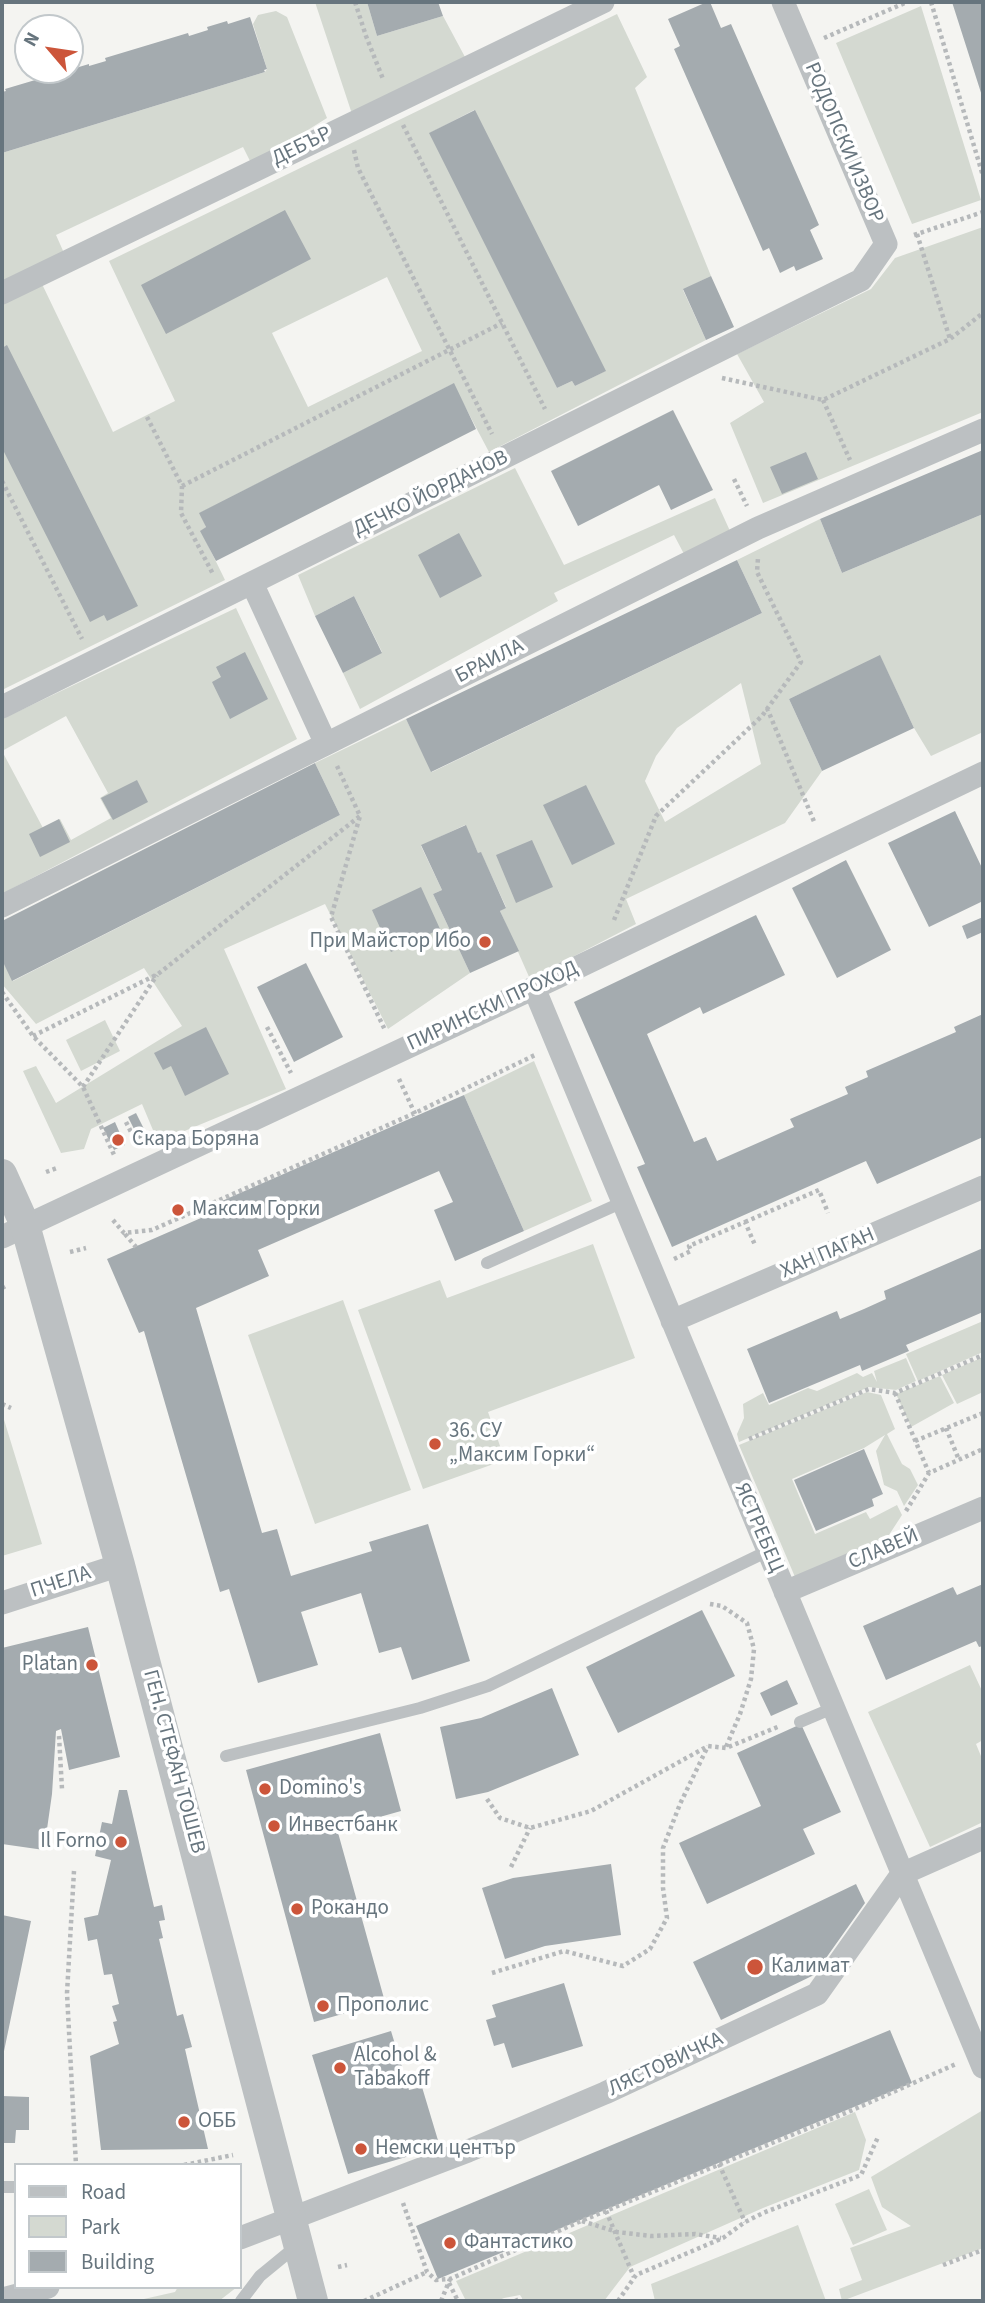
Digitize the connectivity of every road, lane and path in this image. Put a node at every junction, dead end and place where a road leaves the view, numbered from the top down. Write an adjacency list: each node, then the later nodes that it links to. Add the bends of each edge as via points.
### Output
1 (355, 2): 7 (path)
2 (603, 2): 7 (street, ДЕБЪР)
3 (783, 2): 12 (street, РОДОПСКИ ИЗВОР, via 886,244)
4 (907, 2): 6 (path)
5 (931, 2): 10 (path)
6 (833, 34)
7 (393, 103): 8 (street, ДЕБЪР)
8 (349, 125): 13 (street, ДЕБЪР); 17 (path, via 358,169)
9 (412, 142): 15 (path)
10 (983, 176)
11 (983, 212): 16 (path, via 917,234)
12 (861, 280): 18 (street, ДЕЧКО ЙОРДАНОВ)
13 (2, 293)
14 (983, 313): 16 (path)
15 (502, 323): 17 (path); 22 (path)
16 (950, 339): 19 (path)
17 (450, 350): 23 (path); 26 (path)
18 (680, 370): 19 (path); 22 (street, ДЕЧКО ЙОРДАНОВ)
19 (823, 400): 25 (path)
20 (146, 417): 26 (path)
21 (983, 430): 25 (street, БРАИЛА)
22 (556, 431): 23 (street, ДЕЧКО ЙОРДАНОВ)
23 (504, 457): 28 (street, ДЕЧКО ЙОРДАНОВ)
24 (2, 481): 30 (path)
25 (861, 484): 27 (street, БРАИЛА)
26 (182, 486): 29 (path, via 181,513)
27 (758, 528): 32 (path, via 757,572 801,662); 33 (street, БРАИЛА)
28 (252, 583): 29 (street, ДЕЧКО ЙОРДАНОВ); 33 (street)
29 (225, 596): 30 (street, ДЕЧКО ЙОРДАНОВ)
30 (94, 662): 31 (street, ДЕЧКО ЙОРДАНОВ)
31 (2, 708)
32 (767, 708): 36 (path); 38 (path, via 656,816)
33 (326, 744): 35 (path); 37 (street, БРАИЛА)
34 (983, 773): 36 (street, ПИРИНСКИ ПРОХОД)
35 (360, 817): 39 (path); 45 (path, via 331,917)
36 (825, 848): 38 (street, ПИРИНСКИ ПРОХОД)
37 (2, 906)
38 (599, 957): 40 (street, ПИРИНСКИ ПРОХОД)
39 (158, 975): 43 (path); 46 (path)
40 (534, 988): 44 (street, ЯСТРЕБЕЦ); 45 (street, ПИРИНСКИ ПРОХОД)
41 (2, 992): 43 (path)
42 (267, 1027): 47 (path)
43 (33, 1037): 46 (path)
44 (558, 1044): 48 (path); 54 (street, ЯСТРЕБЕЦ)
45 (397, 1064): 47 (street, ПИРИНСКИ ПРОХОД); 48 (path)
46 (83, 1087): 49 (path)
47 (303, 1096): 58 (street, ПИРИНСКИ ПРОХОД)
48 (415, 1115): 59 (path, via 152,1230)
49 (118, 1163)
50 (57, 1168): 51 (path)
51 (46, 1172)
52 (2, 1174): 58 (street, ГЕН. СТЕФАН ТОШЕВ)
53 (983, 1188): 66 (street, ХАН ПАГАН)
54 (623, 1202): 65 (lane); 66 (street, ЯСТРЕБЕЦ)
55 (828, 1213): 57 (path, via 819,1190)
56 (113, 1220): 59 (path)
57 (745, 1222): 60 (path); 64 (path, via 689,1246 691,1251)
58 (14, 1231): 79 (street, ГЕН. СТЕФАН ТОШЕВ)
59 (124, 1233): 61 (path)
60 (755, 1245)
61 (136, 1247)
62 (86, 1248): 63 (path)
63 (71, 1252)
64 (677, 1257)
65 (487, 1263)
66 (672, 1321): 74 (street, ЯСТРЕБЕЦ)
67 (983, 1355): 68 (path)
68 (895, 1393): 73 (path); 74 (path, via 869,1389)
69 (2, 1404): 70 (path)
70 (10, 1408)
71 (983, 1413): 72 (path)
72 (946, 1428): 73 (path); 76 (path)
73 (915, 1441): 76 (path, via 929,1473)
74 (726, 1449): 78 (street, ЯСТРЕБЕЦ)
75 (983, 1449): 76 (path)
76 (959, 1460)
77 (983, 1508): 80 (street, СЛАВЕЙ)
78 (768, 1551): 80 (street, ЯСТРЕБЕЦ); 89 (lane, via 488,1686)
79 (120, 1565): 81 (street, ПЧЕЛА); 108 (street, ГЕН. СТЕФАН ТОШЕВ)
80 (785, 1592): 83 (street, ЯСТРЕБЕЦ)
81 (2, 1603)
82 (701, 1603): 88 (path, via 722,1606 747,1623 754,1649 751,1679)
83 (833, 1707): 84 (lane); 96 (street, ЯСТРЕБЕЦ)
84 (800, 1722)
85 (781, 1726): 88 (path)
86 (59, 1736): 90 (path)
87 (708, 1746): 88 (path); 92 (path, via 591,1811); 97 (path, via 663,1848 667,1918 650,1949 623,1966 564,1951)
88 (726, 1748)
89 (226, 1756)
90 (62, 1789)
91 (486, 1799): 92 (path, via 500,1818)
92 (530, 1828): 94 (path)
93 (983, 1838): 96 (street)
94 (511, 1867)
95 (74, 1871): 101 (path, via 67,1993)
96 (902, 1874): 98 (street, ЯСТРЕБЕЦ); 104 (street, ЛЯСТОВИЧКА, via 817,1994 717,2036 606,2093)
97 (492, 1973)
98 (981, 2061): 103 (path)
99 (878, 2137): 107 (path, via 861,2175)
100 (233, 2155): 102 (path)
101 (76, 2163)
102 (194, 2163)
103 (719, 2164): 105 (path); 107 (path)
104 (395, 2177): 108 (street, ЛЯСТОВИЧКА); 116 (path)
105 (606, 2211): 106 (path); 109 (path)
106 (581, 2221): 109 (path); 118 (path)
107 (745, 2222): 111 (path)
108 (296, 2231): 110 (street, ЛЯСТОВИЧКА); 121 (lane); 122 (street, ГЕН. СТЕФАН ТОШЕВ)
109 (614, 2231): 111 (path); 117 (path)
110 (242, 2238)
111 (723, 2238): 117 (path)
112 (983, 2250): 113 (path)
113 (943, 2264)
114 (347, 2265): 115 (path)
115 (338, 2267)
116 (427, 2272): 118 (path, via 436,2280); 123 (path)
117 (634, 2277): 128 (path)
118 (449, 2281): 124 (path); 125 (path)
119 (40, 2289): 120 (street)
120 (2, 2299)
121 (241, 2301)
122 (313, 2301)
123 (363, 2301)
124 (441, 2301)
125 (458, 2301)
126 (515, 2301): 127 (path)
127 (522, 2301)
128 (618, 2301)

